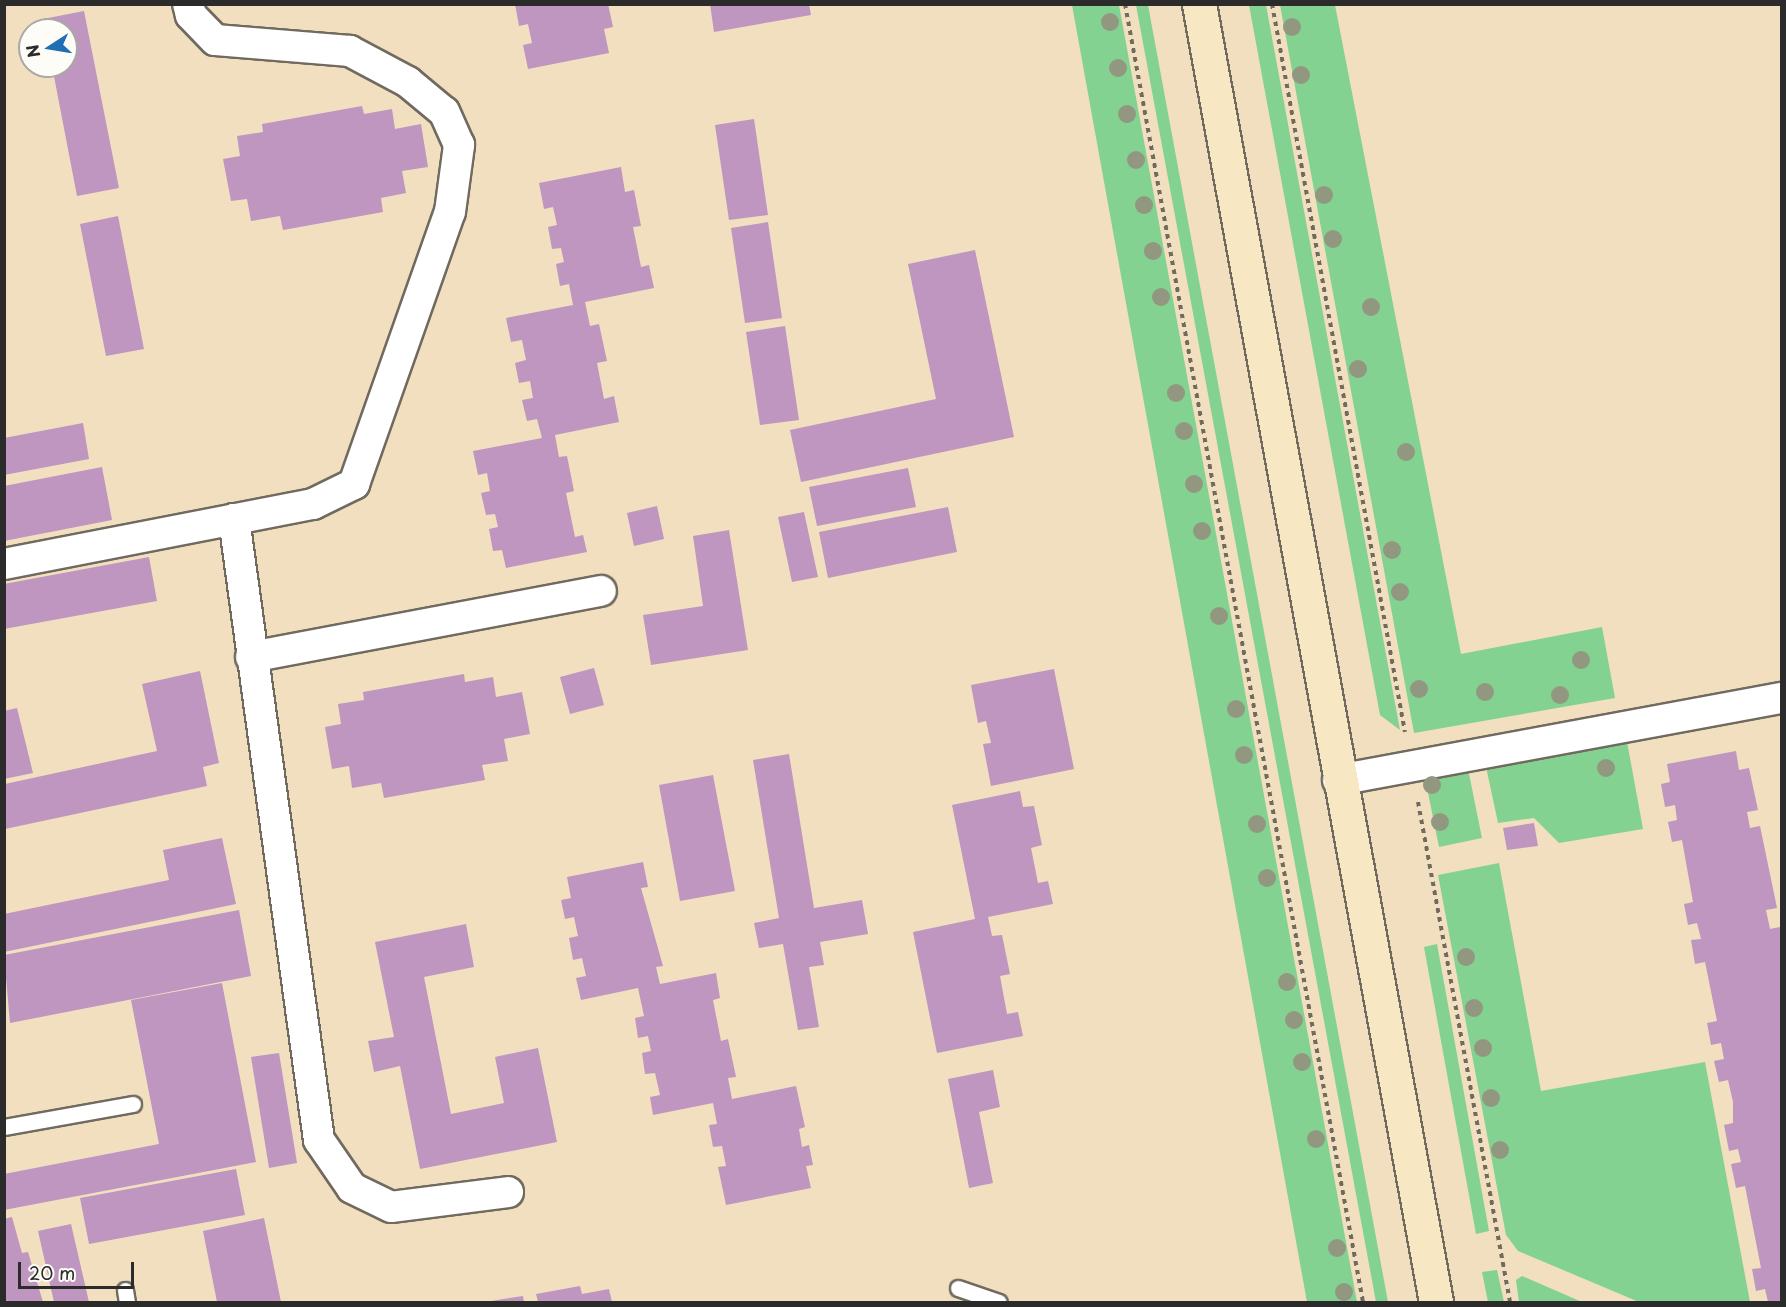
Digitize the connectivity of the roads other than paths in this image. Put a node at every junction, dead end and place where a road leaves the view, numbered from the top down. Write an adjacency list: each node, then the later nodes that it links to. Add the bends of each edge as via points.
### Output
1 (188, 4): 3 (street, via 191,15 215,40 350,51 408,82 444,112 459,145 450,212 354,484 314,504)
2 (1199, 4): 8 (main road)
3 (234, 519): 4 (street); 6 (street)
4 (4, 564)
5 (602, 591): 6 (street)
6 (250, 657): 11 (street, via 319,1140 352,1188 391,1207)
7 (1782, 698): 8 (street)
8 (1338, 780): 14 (main road)
9 (133, 1104): 10 (lane)
10 (4, 1127)
11 (508, 1191)
12 (958, 1288): 13 (lane)
13 (999, 1302)
14 (1436, 1302)

